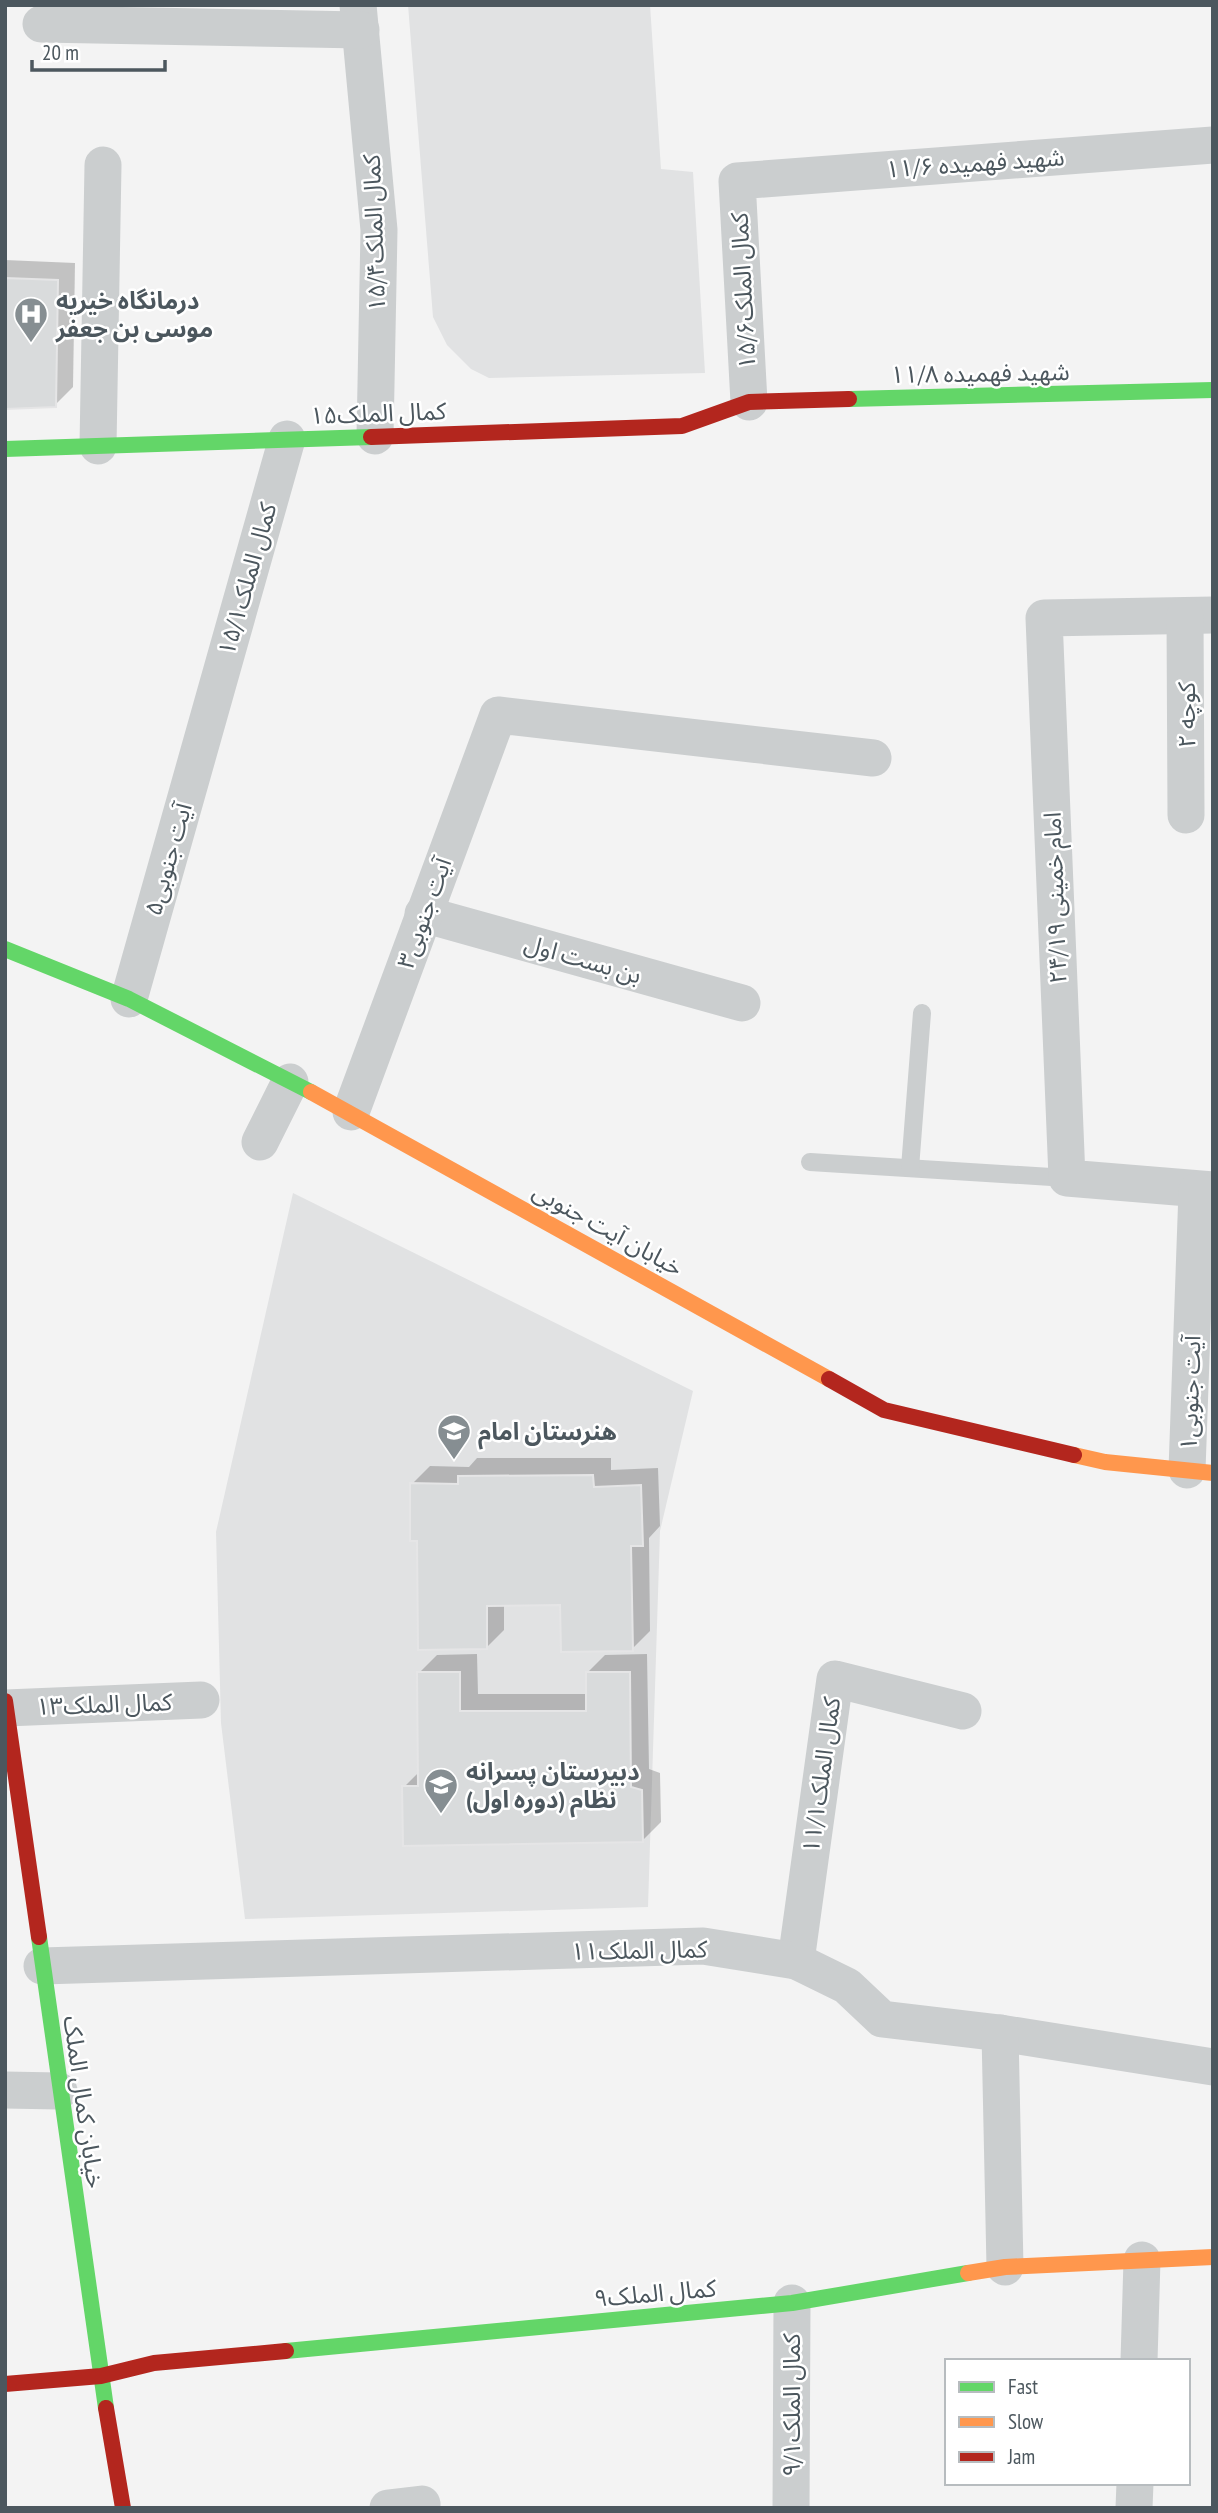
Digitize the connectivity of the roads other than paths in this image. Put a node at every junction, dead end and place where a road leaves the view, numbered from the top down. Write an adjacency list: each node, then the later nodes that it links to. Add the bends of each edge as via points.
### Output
1 (360, 18): 2 (street); 8 (street, کمال الملک۱۵/۴, via 379,230)
2 (41, 24)
3 (1213, 145): 5 (street, شهید فهمیده ۱۱/۶)
4 (103, 165): 10 (street)
5 (737, 181): 7 (street, کمال الملک۱۵/۶)
6 (1213, 390): 7 (street, شهید فهمیده ۱۱/۸)
7 (749, 402): 8 (street, کمال الملک۱۵, via 682,426)
8 (375, 436): 9 (street, کمال الملک۱۵)
9 (287, 439): 10 (street, کمال الملک۱۵); 13 (street, کمال الملک۱۵/۱)
10 (98, 446): 11 (street, کمال الملک۱۵)
11 (5, 449)
12 (1199, 616): 15 (street, کوچه ۲); 26 (street, امام خمینی ۲۴/۱۹, via 1044,618)
13 (208, 719): 18 (street, آیت جنوبی۵)
14 (873, 758): 16 (street, آیت جنوبی۳, via 498,715)
15 (1186, 815)
16 (424, 914): 19 (street, بن بست اول); 22 (street, آیت جنوبی۳)
17 (5, 949): 18 (street, خیابان آیت جنوبی)
18 (129, 999): 21 (street, خیابان آیت جنوبی)
19 (742, 1003)
20 (922, 1013): 25 (lane)
21 (290, 1082): 22 (street, خیابان آیت جنوبی); 23 (street)
22 (351, 1112): 28 (street, خیابان آیت جنوبی, via 884,1410 1105,1462)
23 (260, 1142)
24 (810, 1162): 25 (lane)
25 (910, 1168): 26 (lane)
26 (1067, 1178): 27 (street)
27 (1205, 1190): 28 (street, آیت جنوبی۱)
28 (1200, 1472)
29 (201, 1700): 30 (street, کمال الملک۱۳)
30 (6, 1705): 33 (street, خیابان کمال الملک)
31 (963, 1711): 32 (street, کمال الملک۱۱/۱, via 835,1679)
32 (796, 1961): 33 (street, کمال الملک۱۱, via 703,1946); 34 (street, کمال الملک۱۱, via 847,1986 882,2019)
33 (42, 1966): 37 (street, خیابان کمال الملک)
34 (1000, 2034): 35 (street, کمال الملک۱۱); 40 (street)
35 (1213, 2067)
36 (5, 2090): 37 (street)
37 (59, 2091): 43 (street, خیابان کمال الملک)
38 (1213, 2257): 39 (street, کمال الملک۹)
39 (1142, 2260): 40 (street, کمال الملک۹); 42 (street)
40 (1005, 2267): 41 (street, کمال الملک۹)
41 (792, 2303): 43 (street, کمال الملک۹, via 154,2363); 49 (street, کمال الملک۹/۱)
42 (1139, 2359)
43 (100, 2376): 44 (street, کمال الملک۹); 46 (street, خیابان کمال الملک)
44 (5, 2384)
45 (1135, 2485): 50 (street)
46 (122, 2508)
47 (388, 2508): 48 (street, via 422,2504)
48 (422, 2508)
49 (791, 2508)
50 (1135, 2508)

